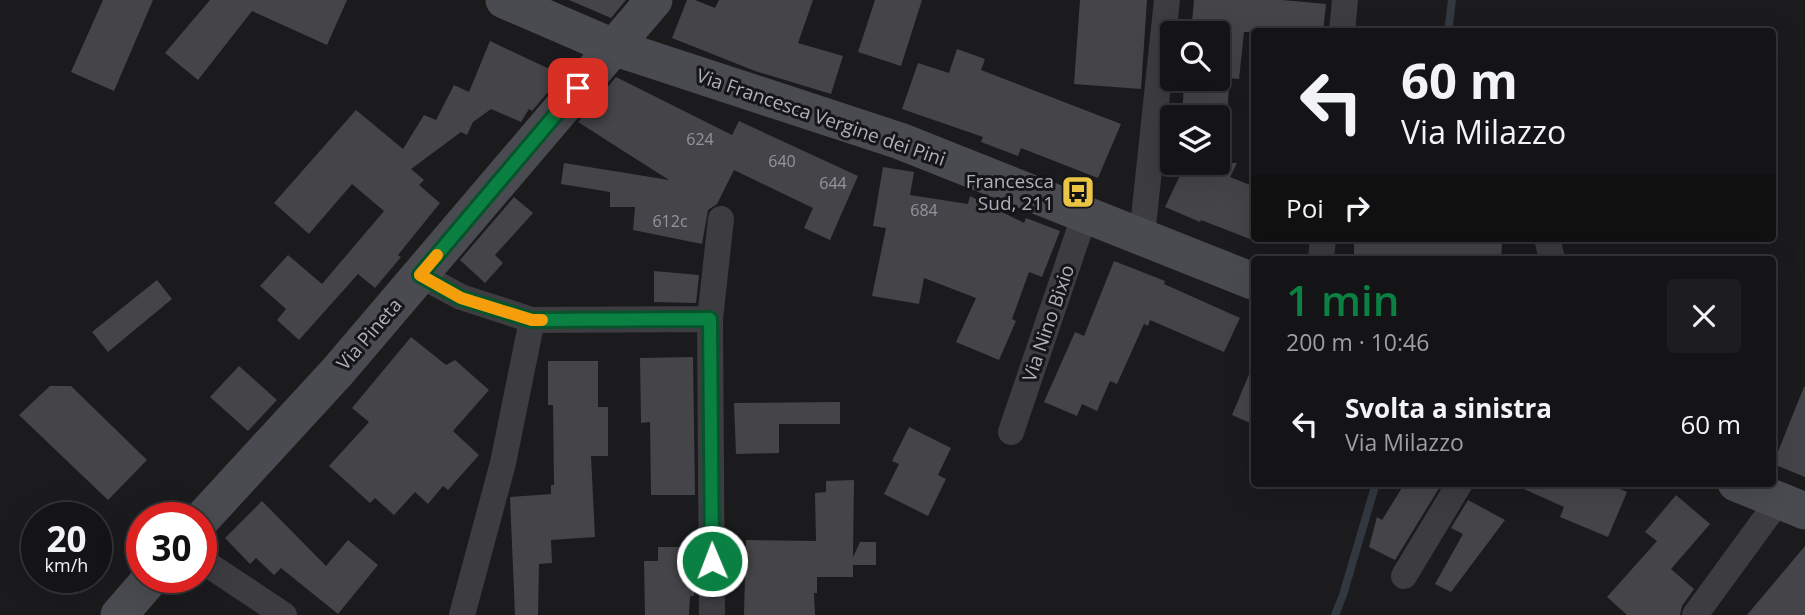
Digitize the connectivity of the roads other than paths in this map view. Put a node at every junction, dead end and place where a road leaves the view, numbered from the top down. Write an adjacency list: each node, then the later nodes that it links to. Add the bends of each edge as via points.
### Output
1 (654, 0): 6 (street, Via Pineta)
2 (1167, 0): 9 (street)
3 (1345, 0): 5 (street)
4 (512, 2): 6 (street, Via Francesca Vergine dei Pini)
5 (1342, 28)
6 (612, 47): 7 (street, Via Francesca Vergine dei Pini, via 900,141); 10 (street, Via Pineta)
7 (1085, 214): 9 (street, Via Francesca Vergine dei Pini); 14 (street, Via Nino Bixio)
8 (721, 219): 12 (street)
9 (1142, 236): 11 (street, Via Francesca Vergine dei Pini)
10 (420, 275): 13 (street, via 461,298); 17 (street, Via Pineta)
11 (1251, 280)
12 (710, 319): 13 (street); 25 (street)
13 (532, 320): 24 (street, via 503,463)
14 (1011, 432)
15 (1458, 487): 20 (street)
16 (1746, 487): 18 (street)
17 (217, 503)
18 (1792, 505): 26 (street)
19 (217, 571): 23 (street)
20 (1404, 576)
21 (138, 593): 22 (street)
22 (119, 615)
23 (284, 615)
24 (462, 615)
25 (712, 615)
26 (1695, 615)

